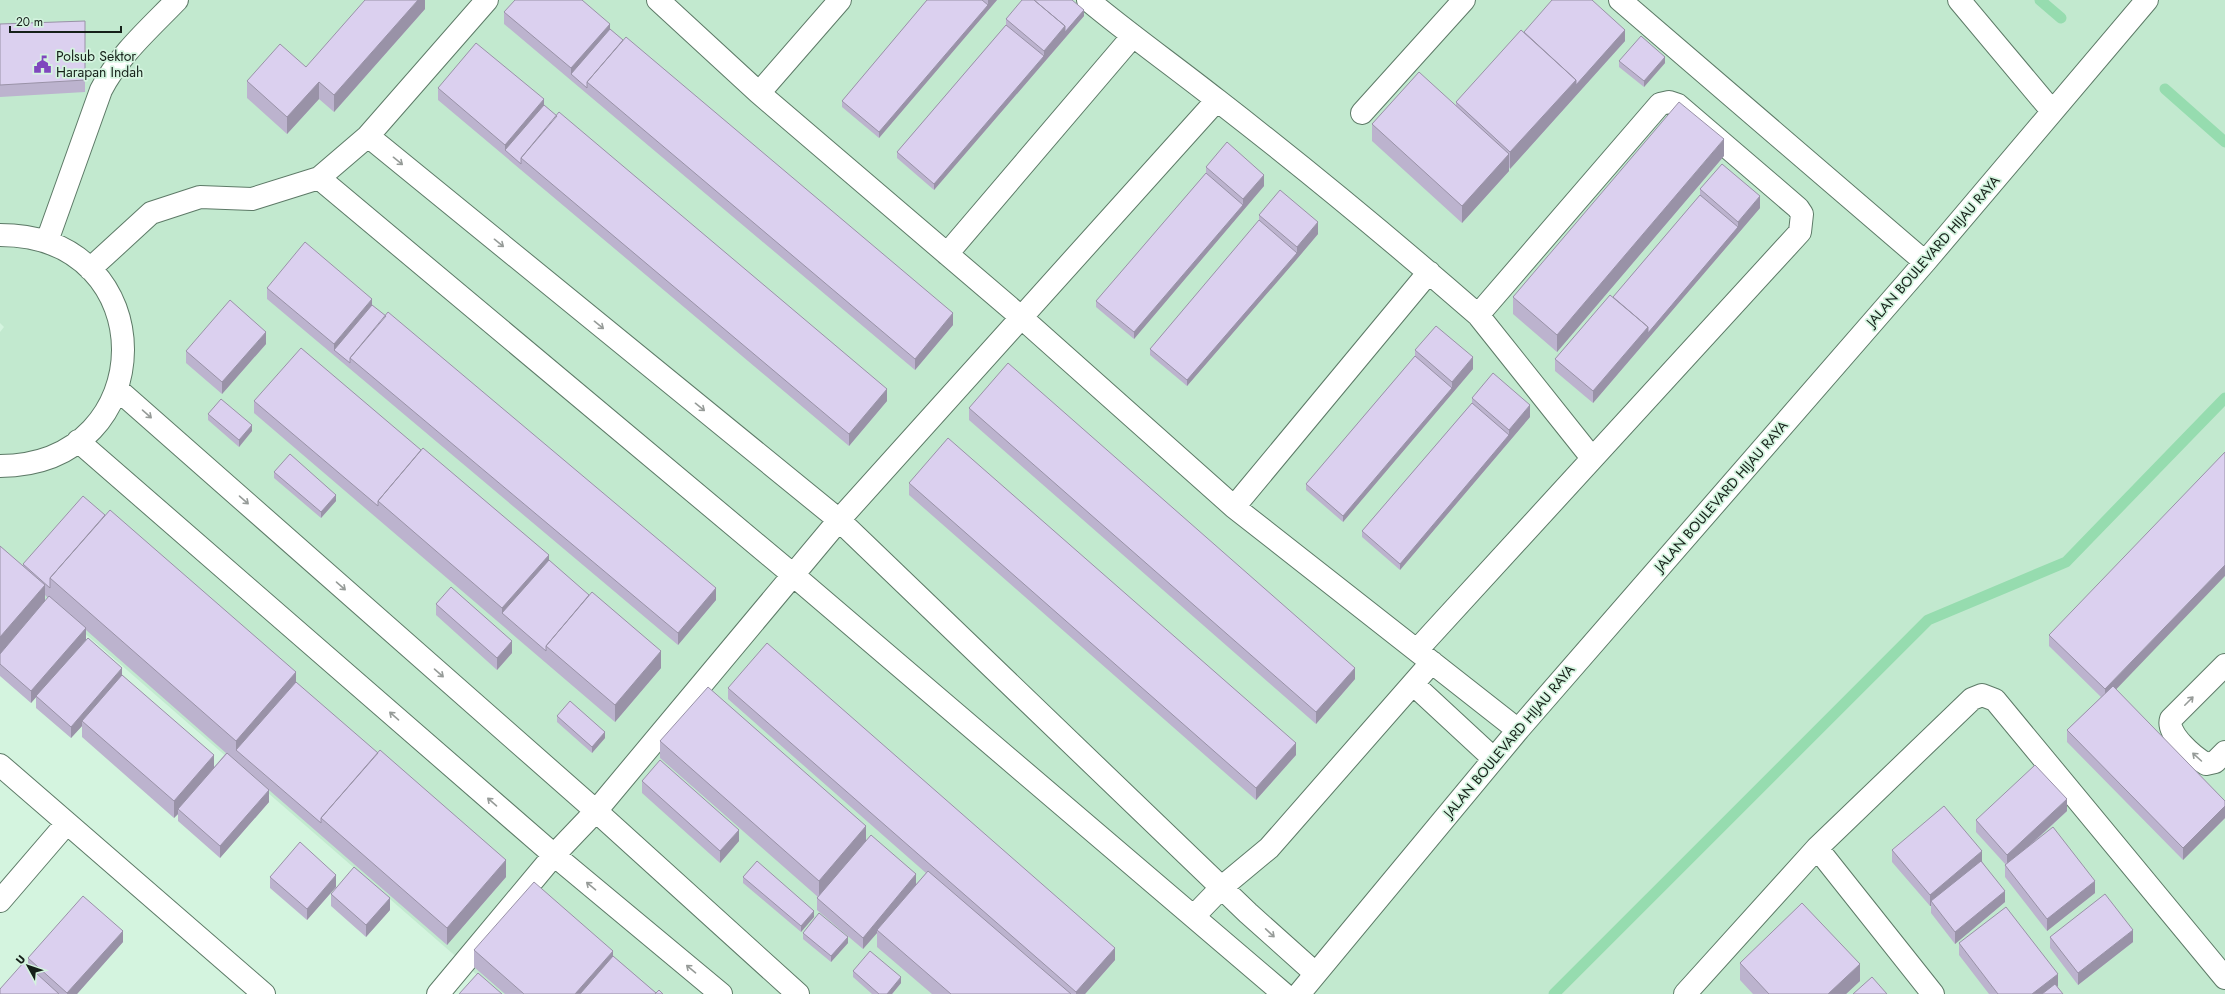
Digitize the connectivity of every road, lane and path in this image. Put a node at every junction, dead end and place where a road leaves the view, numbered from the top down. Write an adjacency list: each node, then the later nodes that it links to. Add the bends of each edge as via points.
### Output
1 (177, 0): 18 (street, via 108,77 101,90)
2 (487, 0): 15 (street)
3 (658, 0): 11 (street)
4 (840, 0): 11 (street)
5 (1088, 0): 10 (street)
6 (1464, 0): 14 (street)
7 (1620, 0): 20 (street)
8 (1959, 0): 13 (street)
9 (2141, 6): 13 (street, JALAN BOULEVARD HIJAU RAYA)
10 (1132, 37): 12 (street); 19 (street)
11 (759, 93): 19 (street)
12 (1217, 100): 22 (street); 24 (street)
13 (2052, 112): 20 (street, JALAN BOULEVARD HIJAU RAYA)
14 (1362, 113)
15 (368, 136): 16 (street); 30 (street, one-way to 30)
16 (319, 178): 21 (street, via 252,199 200,197 151,213); 31 (street)
17 (0, 235): 18 (street, via 21,235)
18 (47, 241): 21 (street, via 70,252)
19 (947, 254): 24 (street)
20 (1925, 262): 35 (street, JALAN BOULEVARD HIJAU RAYA)
21 (90, 269): 25 (street, via 106,289 117,312 123,337 123,364)
22 (1429, 272): 23 (street); 29 (street)
23 (1478, 315): 27 (street); 27 (street, via 1660,104 1669,102 1678,105 1798,208 1802,214 1800,232)
24 (1022, 318): 29 (street); 30 (street)
25 (117, 389): 26 (street, via 106,412); 39 (street, one-way to 39)
26 (78, 442): 28 (street, via 46,460 20,466); 42 (street, one-way to 26)
27 (1592, 458): 32 (street)
28 (0, 466)
29 (1234, 507): 32 (street)
30 (839, 520): 31 (street); 43 (street)
31 (792, 574): 39 (street); 45 (street)
32 (1425, 656): 34 (street); 35 (street)
33 (2225, 665): 36 (street, one-way to 33, via 2211,764 2206,764 2177,739 2170,726 2171,719)
34 (1413, 684): 37 (street); 43 (street, via 1269,848)
35 (1518, 730): 37 (street, JALAN BOULEVARD HIJAU RAYA)
36 (2225, 752)
37 (1494, 758): 46 (street, JALAN BOULEVARD HIJAU RAYA)
38 (0, 765): 40 (street)
39 (596, 811): 42 (street); 51 (street)
40 (67, 823): 44 (street); 48 (street)
41 (1816, 848): 47 (street, via 1972,699 1988,697 1995,700); 54 (street); 55 (street)
42 (554, 855): 49 (street); 50 (street, one-way to 42)
43 (1222, 887): 45 (street); 46 (street, one-way to 46, via 1285,948)
44 (0, 900)
45 (1194, 916): 52 (street)
46 (1315, 973): 53 (street, JALAN BOULEVARD HIJAU RAYA)
47 (2225, 978)
48 (264, 994)
49 (438, 994)
50 (721, 994)
51 (798, 994)
52 (1284, 994)
53 (1299, 994)
54 (1685, 994)
55 (1933, 994)

